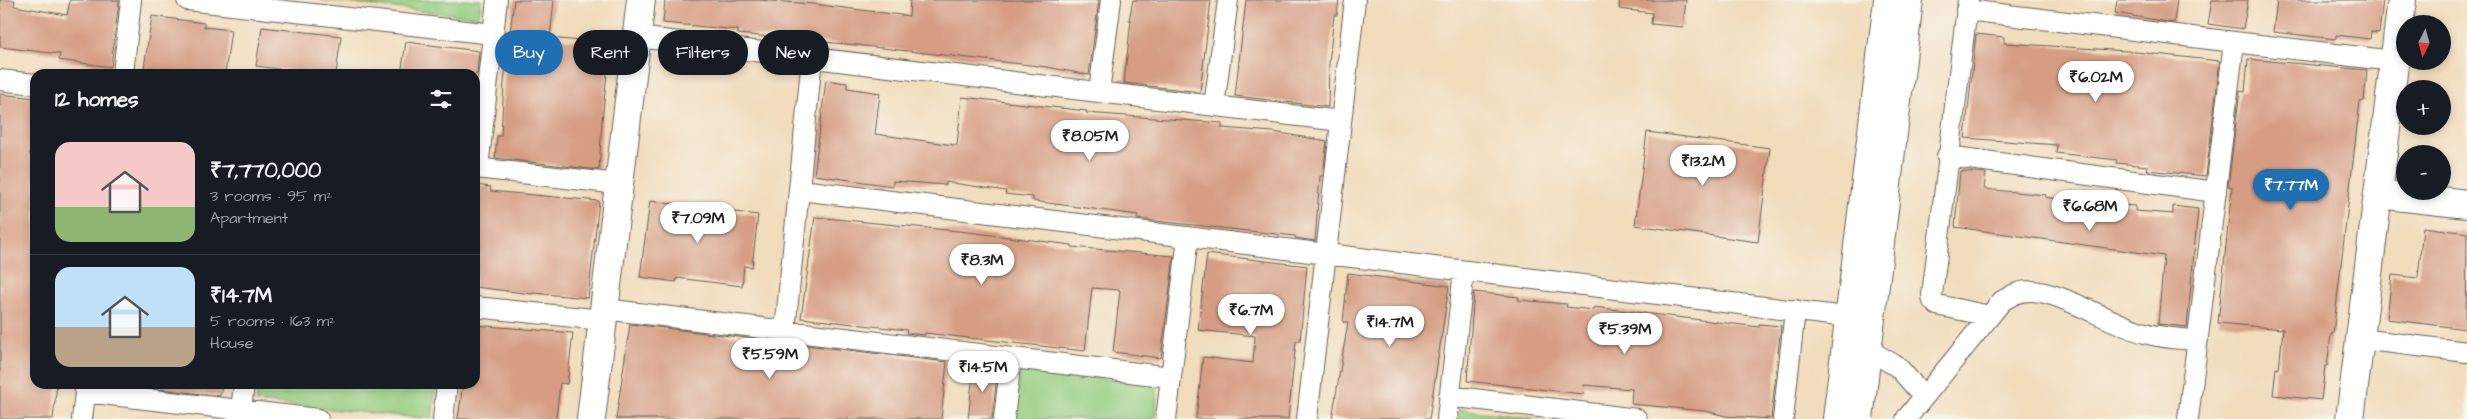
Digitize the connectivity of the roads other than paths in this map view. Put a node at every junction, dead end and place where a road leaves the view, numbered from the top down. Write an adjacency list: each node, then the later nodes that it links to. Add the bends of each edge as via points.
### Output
1 (131, 0): 20 (street)
2 (187, 0): 12 (street)
3 (497, 0): 14 (street)
4 (641, 0): 13 (street)
5 (1111, 0): 25 (street)
6 (1228, 0): 26 (street)
7 (1355, 0): 27 (street)
8 (1888, 0): 43 (street)
9 (1909, 0): 43 (street)
10 (2402, 0): 19 (street)
11 (1967, 5): 16 (street); 29 (street)
12 (293, 6): 14 (street)
13 (637, 30)
14 (493, 34): 28 (street)
15 (648, 38): 17 (street)
16 (2234, 42): 19 (street); 33 (street)
17 (758, 52)
18 (829, 60): 25 (street)
19 (2394, 61): 34 (street)
20 (124, 69)
21 (632, 75): 31 (street)
22 (810, 75): 32 (street)
23 (0, 80): 24 (street)
24 (30, 83)
25 (1099, 92): 26 (street)
26 (1214, 106): 27 (street)
27 (1341, 121): 37 (street)
28 (480, 136)
29 (1947, 156): 33 (street); 42 (street, via 1933,300 1944,308)
30 (480, 168): 31 (street)
31 (619, 184): 41 (street)
32 (800, 190): 36 (street); 44 (street)
33 (2216, 192): 46 (street)
34 (2378, 194): 35 (street); 45 (street)
35 (2467, 204)
36 (1188, 237): 37 (street); 50 (street)
37 (1326, 254): 38 (street); 64 (street)
38 (1464, 271): 40 (street); 55 (street)
39 (480, 307): 41 (street)
40 (1795, 310): 43 (street); 67 (street)
41 (603, 315): 44 (street); 61 (street)
42 (1990, 316): 46 (street, via 2002,301 2016,292 2032,291 2050,294 2145,333); 56 (street)
43 (1860, 319): 47 (street); 68 (street)
44 (785, 331): 49 (street)
45 (2360, 339): 48 (street); 72 (street)
46 (2198, 340): 71 (street)
47 (1868, 349): 56 (street, via 1898,368); 69 (street)
48 (2467, 352)
49 (1011, 358): 50 (street); 62 (street)
50 (1171, 377): 63 (street)
51 (86, 389): 58 (street)
52 (93, 389): 57 (street)
53 (243, 389): 57 (street)
54 (446, 389): 60 (street)
55 (1449, 396): 65 (street); 66 (street)
56 (1924, 397): 70 (street)
57 (241, 410): 59 (street)
58 (82, 419)
59 (318, 419)
60 (443, 419)
61 (591, 419)
62 (1004, 419)
63 (1166, 419)
64 (1306, 419)
65 (1446, 419)
66 (1637, 419)
67 (1783, 419)
68 (1837, 419)
69 (1859, 419)
70 (1906, 419)
71 (2188, 419)
72 (2350, 419)

